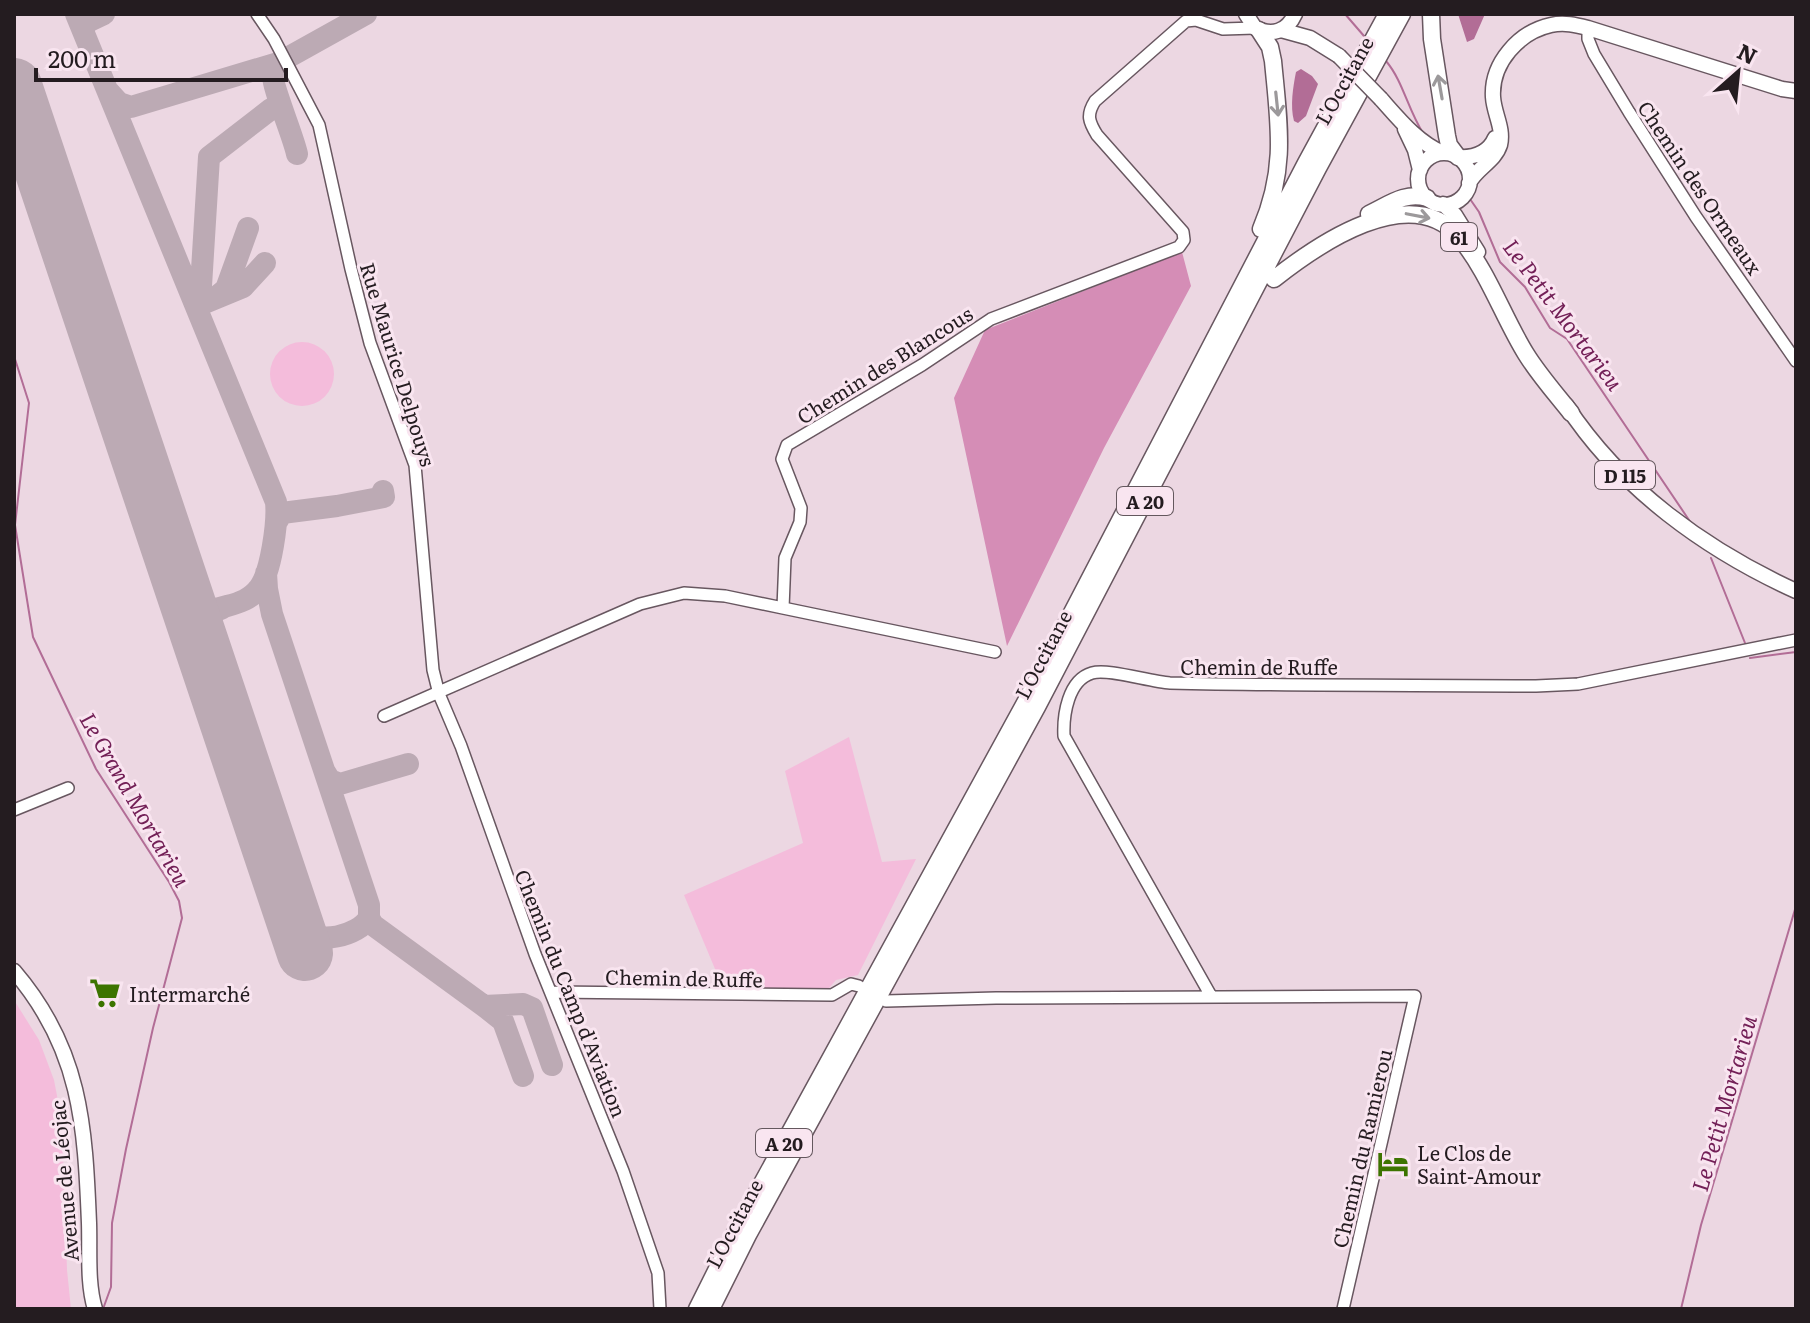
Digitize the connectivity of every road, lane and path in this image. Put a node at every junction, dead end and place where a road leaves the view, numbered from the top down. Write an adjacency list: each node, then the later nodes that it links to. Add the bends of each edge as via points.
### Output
1 (257, 14): 30 (street, Rue Maurice Delpouys, via 319,125 370,343 415,465)
2 (1244, 14): 9 (street); 10 (main road)
3 (1297, 14): 11 (main road); 12 (main road)
4 (1387, 14): 23 (highway, L'Occitane / A 20)
5 (1402, 14): 25 (highway, L'Occitane / A 20)
6 (1431, 14): 16 (highway, one-way to 6)
7 (1565, 19): 8 (main road); 14 (main road, via 1537,31 1507,54 1494,85)
8 (1588, 28): 13 (main road); 22 (street, Chemin des Ormeaux, via 1594,54 1614,89)
9 (1223, 29): 10 (street, Chemin des Blancous); 27 (street, Chemin des Blancous, via 1186,21 1095,101 1089,113 1097,135 1183,232 1179,247 991,319 787,445 782,459 801,508 785,558)
10 (1257, 29): 11 (main road); 23 (highway, one-way to 23, via 1273,61 1280,151 1277,184)
11 (1281, 30): 12 (main road, via 1310,38)
12 (1339, 56): 15 (main road, bridge)
13 (1796, 91)
14 (1496, 117): 16 (main road, via 1489,148 1474,156); 18 (main road, via 1501,129 1498,152)
15 (1401, 121): 16 (main road, via 1431,147); 17 (main road)
16 (1450, 155): 17 (main road, via 1428,158); 18 (main road, via 1468,168)
17 (1420, 170): 19 (main road, via 1419,185)
18 (1468, 188): 19 (main road, via 1452,203); 20 (main road, D 115, via 1467,214)
19 (1435, 201): 20 (main road, D 115, via 1455,215); 21 (highway, 61, via 1406,196 1340,227)
20 (1482, 258): 24 (main road, D 115)
21 (1274, 279): 24 (highway, 61, one-way to 24, via 1309,252 1382,218 1409,214 1439,222 1470,254 1527,356); 25 (highway, 61)
22 (1796, 361)
23 (1182, 401): 41 (highway, L'Occitane / A 20)
24 (1571, 413): 26 (main road, D 115, via 1607,457 1686,529 1734,561)
25 (1180, 433): 42 (highway, L'Occitane / A 20)
26 (1796, 591)
27 (783, 608): 29 (street); 30 (street, via 684,593 640,604)
28 (1796, 640): 37 (street, Chemin de Ruffe, via 1578,684 1165,683 1100,672 1084,677 1065,707 1064,736)
29 (995, 652)
30 (439, 694): 31 (street); 36 (street, Chemin du Camp d'Aviation)
31 (384, 716)
32 (68, 788): 33 (street)
33 (14, 810)
34 (14, 971): 39 (main road, Avenue de Léojac, via 54,1028 75,1084)
35 (859, 986): 36 (street, Chemin de Ruffe, via 851,984 832,995 804,996)
36 (552, 992): 40 (street, Chemin du Camp d'Aviation, via 658,1273)
37 (1211, 996): 38 (street); 43 (street, Chemin du Ramierou, via 1415,996)
38 (886, 1001)
39 (95, 1309)
40 (660, 1309)
41 (697, 1309)
42 (711, 1309)
43 (1343, 1309)

